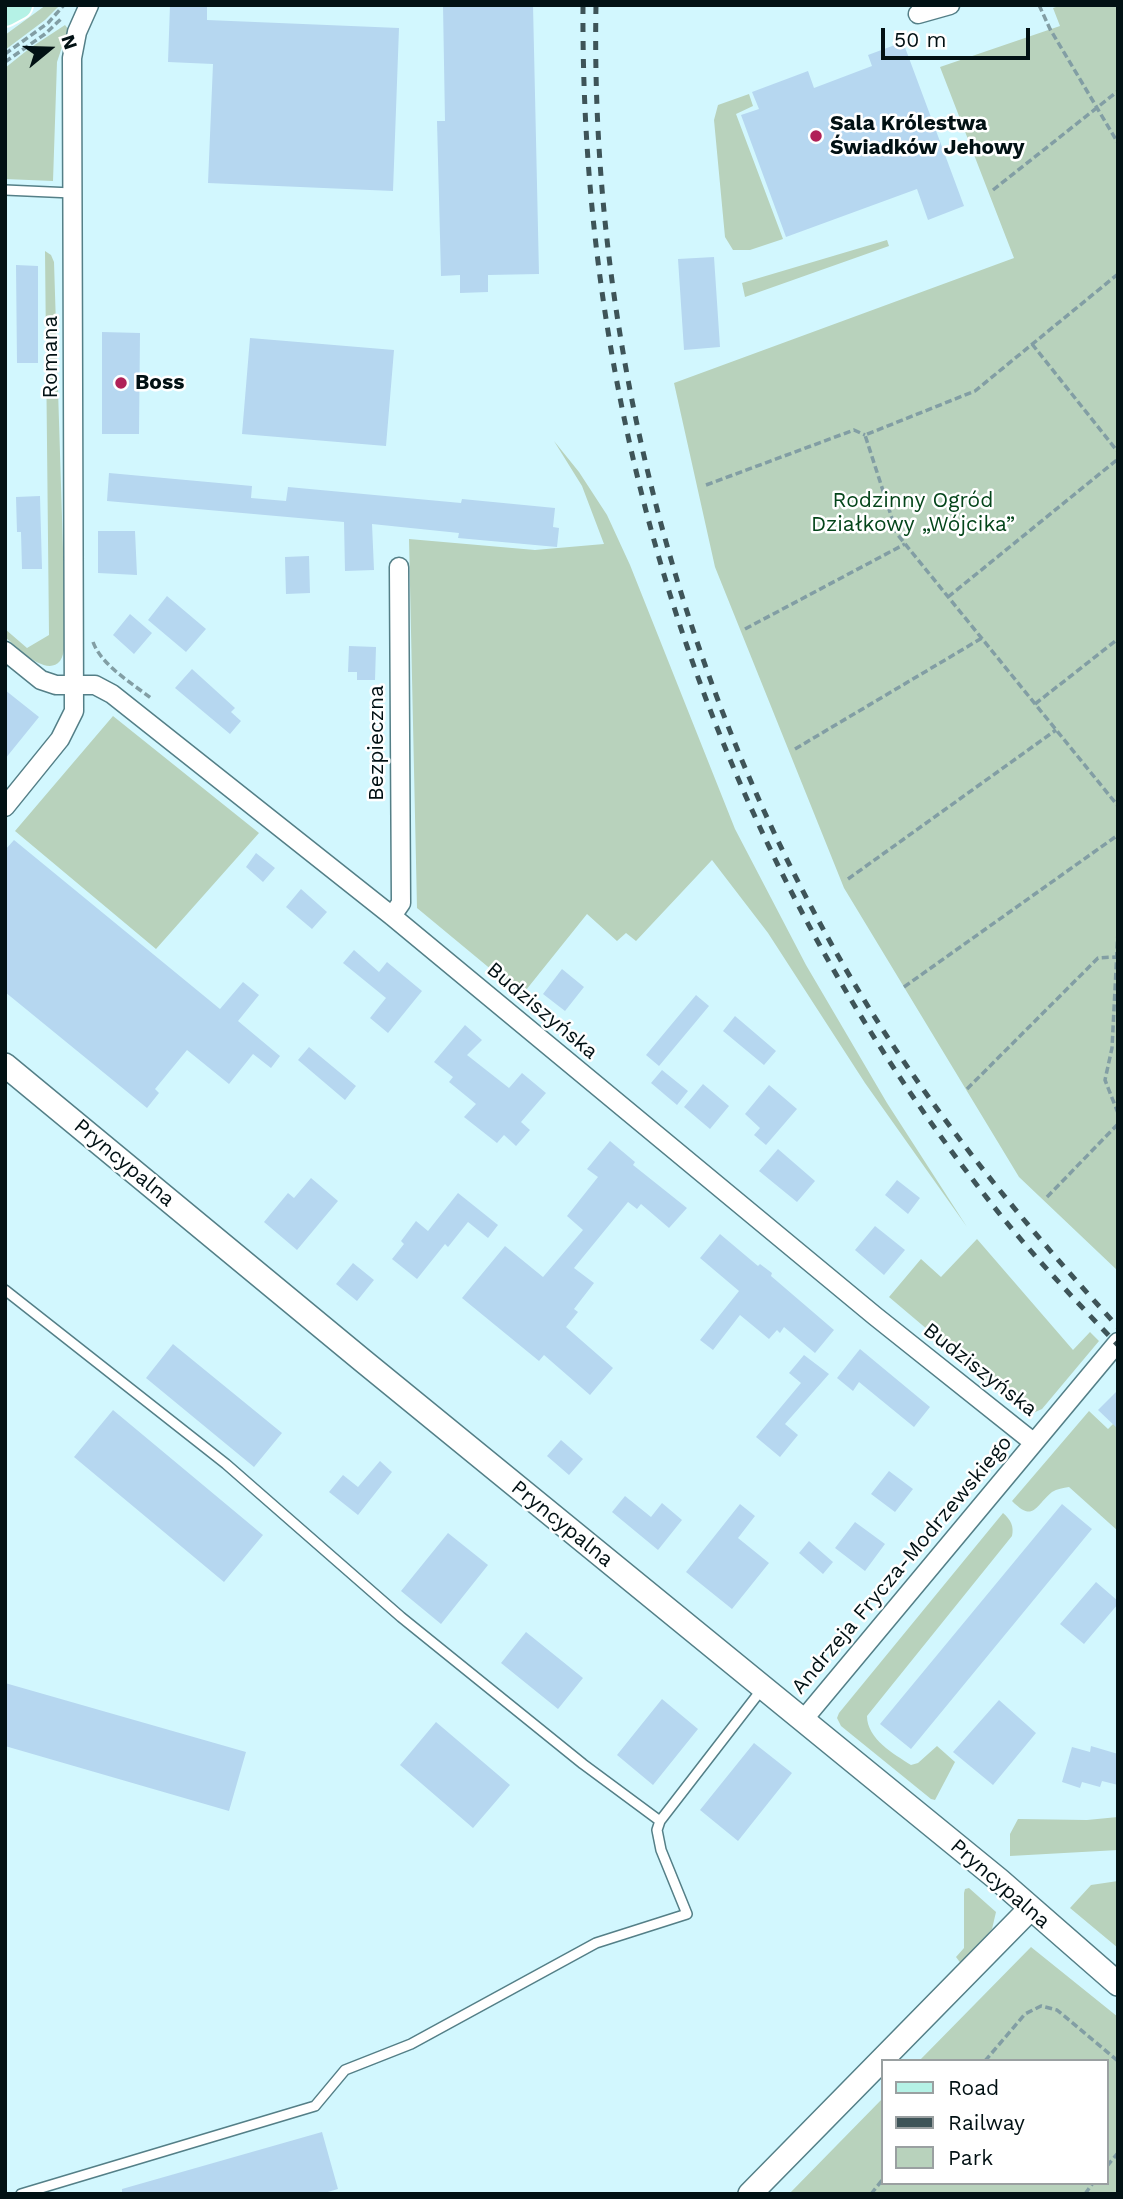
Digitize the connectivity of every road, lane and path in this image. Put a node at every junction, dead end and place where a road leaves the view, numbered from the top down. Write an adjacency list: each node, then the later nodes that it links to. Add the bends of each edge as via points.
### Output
1 (10, 5): 7 (main road)
2 (18, 5): 7 (main road)
3 (64, 5): 10 (path, via 48,23)
4 (89, 5): 17 (street, Romana, via 72,58)
5 (950, 5): 8 (street)
6 (1039, 5): 13 (path)
7 (5, 11)
8 (918, 14)
9 (64, 16): 11 (path)
10 (5, 54)
11 (5, 62)
12 (1118, 91): 13 (path)
13 (1097, 108): 14 (path); 16 (path)
14 (1118, 143)
15 (5, 190): 17 (lane)
16 (993, 190)
17 (72, 193): 32 (street, Romana)
18 (1118, 274): 19 (path)
19 (1032, 344): 20 (path, via 975,391); 21 (path)
20 (865, 435): 23 (path, via 854,430); 24 (path, via 897,534)
21 (1118, 452)
22 (1118, 459): 26 (path)
23 (706, 485)
24 (905, 544): 26 (path); 27 (path)
25 (399, 567): 41 (street, Bezpieczna, via 401,903)
26 (948, 597): 29 (path)
27 (745, 629)
28 (92, 638): 34 (path, via 101,656)
29 (982, 638): 33 (path); 36 (path)
30 (1118, 639): 33 (path)
31 (5, 651): 32 (street, Budziszyńska, via 41,680)
32 (75, 687): 38 (street, Romana, via 74,711 60,739); 41 (street, Budziszyńska, via 95,685 112,694)
33 (1035, 704): 35 (path)
34 (161, 707)
35 (1056, 730): 37 (path); 40 (path)
36 (794, 749)
37 (1118, 806)
38 (5, 807)
39 (1118, 835): 44 (path)
40 (848, 880)
41 (392, 916): 52 (street, Budziszyńska)
42 (1118, 931): 43 (path)
43 (1115, 957): 46 (path, via 1098,958); 47 (path, via 1112,1048 1105,1080)
44 (904, 987)
45 (5, 1065): 53 (street, Pryncypalna)
46 (967, 1089)
47 (1118, 1112)
48 (1118, 1124): 49 (path)
49 (1047, 1198)
50 (5, 1290): 55 (lane, via 226,1464 401,1617)
51 (1118, 1342): 52 (street, Andrzeja Frycza-Modrzewskiego)
52 (1033, 1442): 54 (street, Andrzeja Frycza-Modrzewskiego)
53 (763, 1688): 54 (street, Pryncypalna); 55 (lane)
54 (803, 1720): 56 (street, Pryncypalna)
55 (660, 1821): 62 (lane, via 661,1850 687,1914 596,1943 411,2044 345,2070 315,2106)
56 (1030, 1909): 57 (street, Pryncypalna); 58 (street)
57 (1118, 1984)
58 (883, 2059)
59 (987, 2059): 61 (path, via 1025,2014 1041,2006 1057,2010)
60 (881, 2061): 63 (street)
61 (1118, 2061)
62 (21, 2194)
63 (750, 2194)

